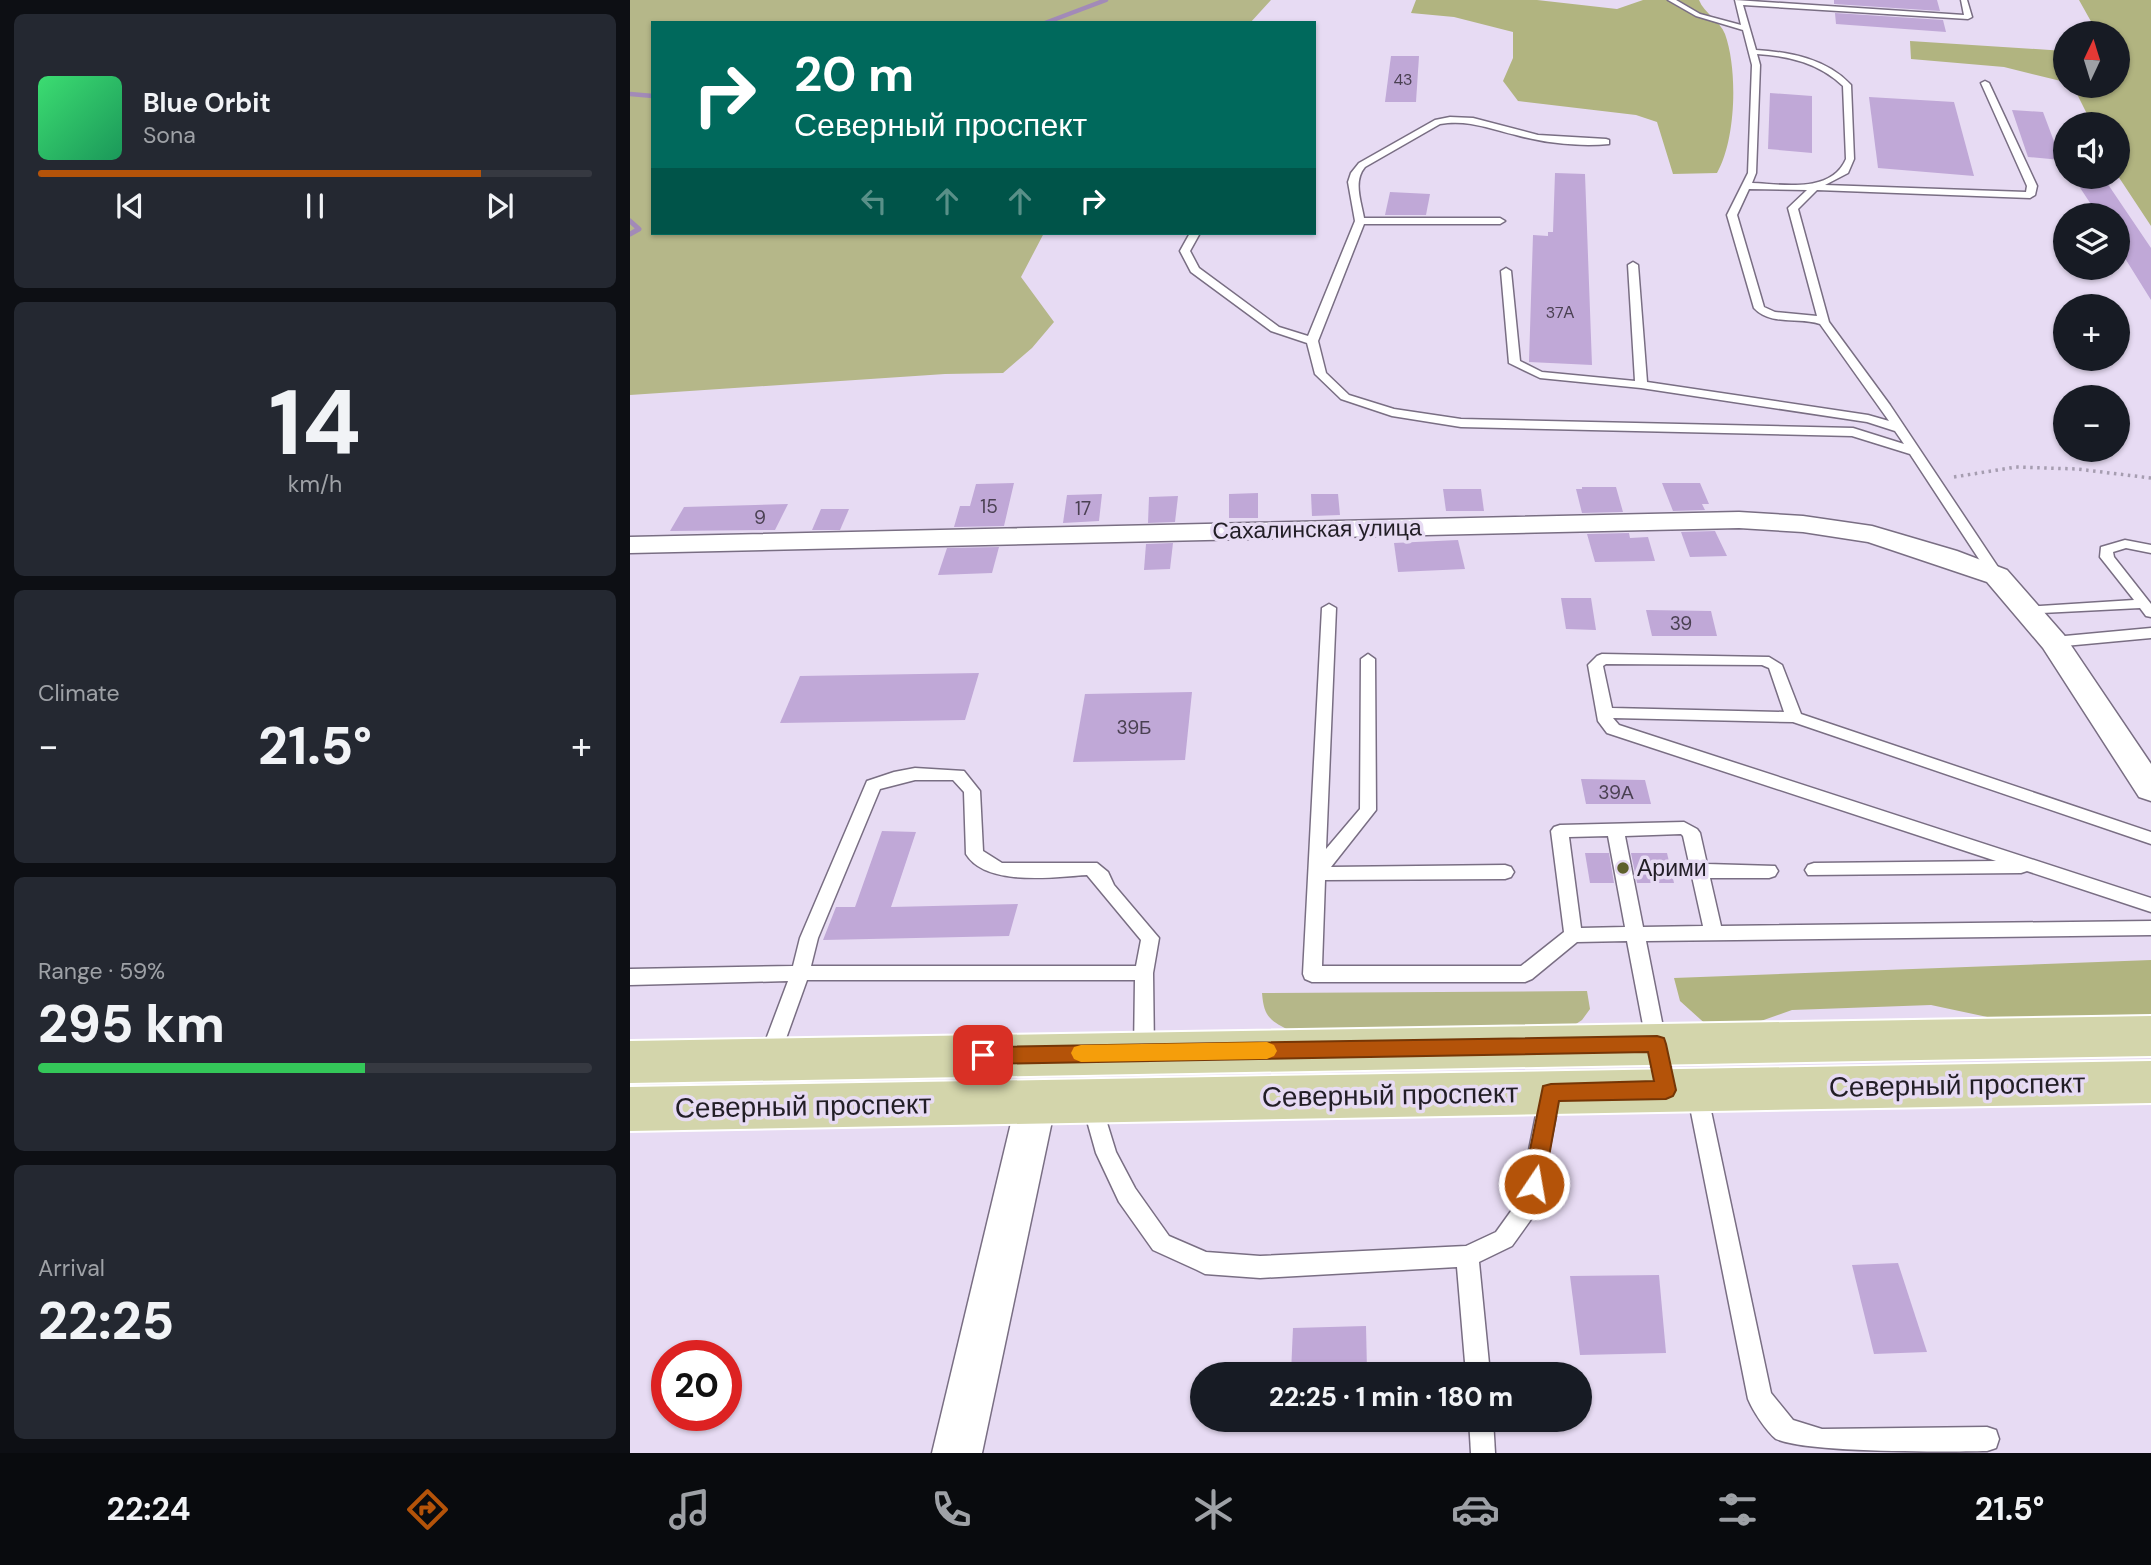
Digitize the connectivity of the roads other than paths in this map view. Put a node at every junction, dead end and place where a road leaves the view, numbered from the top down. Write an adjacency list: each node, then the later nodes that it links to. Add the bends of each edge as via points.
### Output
1 (1671, 0): 4 (lane, via 1698,15)
2 (1964, 0): 3 (lane, via 1968,17)
3 (1738, 2): 4 (lane)
4 (1746, 29): 5 (lane)
5 (1754, 52): 8 (lane, via 1752,173); 9 (lane, via 1782,53 1834,72 1847,85 1850,159 1845,171)
6 (1985, 83): 9 (lane, via 2032,186 2030,195)
7 (1605, 142): 10 (lane, via 1531,137 1466,118 1438,122 1354,173)
8 (1745, 186): 9 (lane); 15 (lane, via 1732,215 1759,308 1770,314)
9 (1817, 186): 15 (lane, via 1793,208)
10 (1360, 221): 11 (lane); 16 (lane)
11 (1500, 221)
12 (1194, 235): 16 (lane, via 1185,251 1195,270 1275,329)
13 (1633, 265): 17 (lane)
14 (1506, 271): 17 (lane, via 1515,363 1540,375)
15 (1824, 322): 18 (lane)
16 (1312, 341): 19 (lane, via 1321,374 1345,397 1392,412 1461,423 1853,432)
17 (1641, 385): 18 (lane, via 1868,419)
18 (1898, 428): 19 (lane)
19 (1914, 451): 22 (lane)
20 (630, 545): 22 (street, Сахалинская улица, via 1739,520 1872,534)
21 (2151, 549): 24 (lane, via 2125,544 2106,550)
22 (1997, 576): 25 (street)
23 (1329, 608): 39 (lane)
24 (2147, 609): 25 (lane)
25 (2025, 611): 27 (street)
26 (2151, 633): 27 (lane)
27 (2054, 642): 31 (street)
28 (1368, 659): 39 (lane, via 1368,810)
29 (1605, 713): 30 (lane); 30 (lane, via 1595,665 1602,659 1764,660 1775,665); 34 (lane, via 1612,729)
30 (1794, 717): 33 (lane)
31 (2151, 789)
32 (1615, 829): 36 (lane, via 1688,829); 43 (lane); 44 (lane, via 1560,831)
33 (2151, 838)
34 (2034, 867): 35 (lane); 40 (lane)
35 (1814, 870)
36 (1699, 871): 37 (lane); 42 (lane)
37 (1769, 871)
38 (1505, 872): 39 (lane)
39 (1316, 874): 44 (lane, via 1312,974 1525,974)
40 (2151, 905)
41 (2151, 928): 42 (lane)
42 (1714, 933): 43 (lane)
43 (1635, 934): 44 (lane); 52 (lane)
44 (1573, 935)
45 (800, 973): 46 (lane); 46 (lane, via 809,938 873,785 891,776 924,773 958,775 972,791 975,854 999,869 1091,868 1102,877 1106,888 1150,938); 47 (lane); 50 (lane)
46 (1144, 974): 49 (lane)
47 (630, 977)
48 (2151, 1035): 52 (main road, Северный проспект)
49 (1144, 1052): 50 (main road, Северный проспект); 52 (main road, Северный проспект)
50 (769, 1059): 51 (main road, Северный проспект)
51 (630, 1062)
52 (1673, 1074): 53 (main road, Северный проспект); 54 (main road, Северный проспект); 61 (lane, via 1760,1399 1785,1430 1822,1441)
53 (2151, 1082)
54 (1551, 1092): 55 (main road, Северный проспект); 58 (lane, via 1529,1204 1504,1239)
55 (1091, 1101): 56 (main road, Северный проспект); 58 (lane, via 1106,1153 1154,1234 1161,1243 1205,1263 1260,1267)
56 (1036, 1102): 57 (main road, Северный проспект); 62 (street)
57 (630, 1110)
58 (1467, 1256): 59 (lane)
59 (1477, 1362)
60 (1482, 1432): 63 (lane)
61 (1987, 1439)
62 (957, 1453)
63 (1483, 1453)

